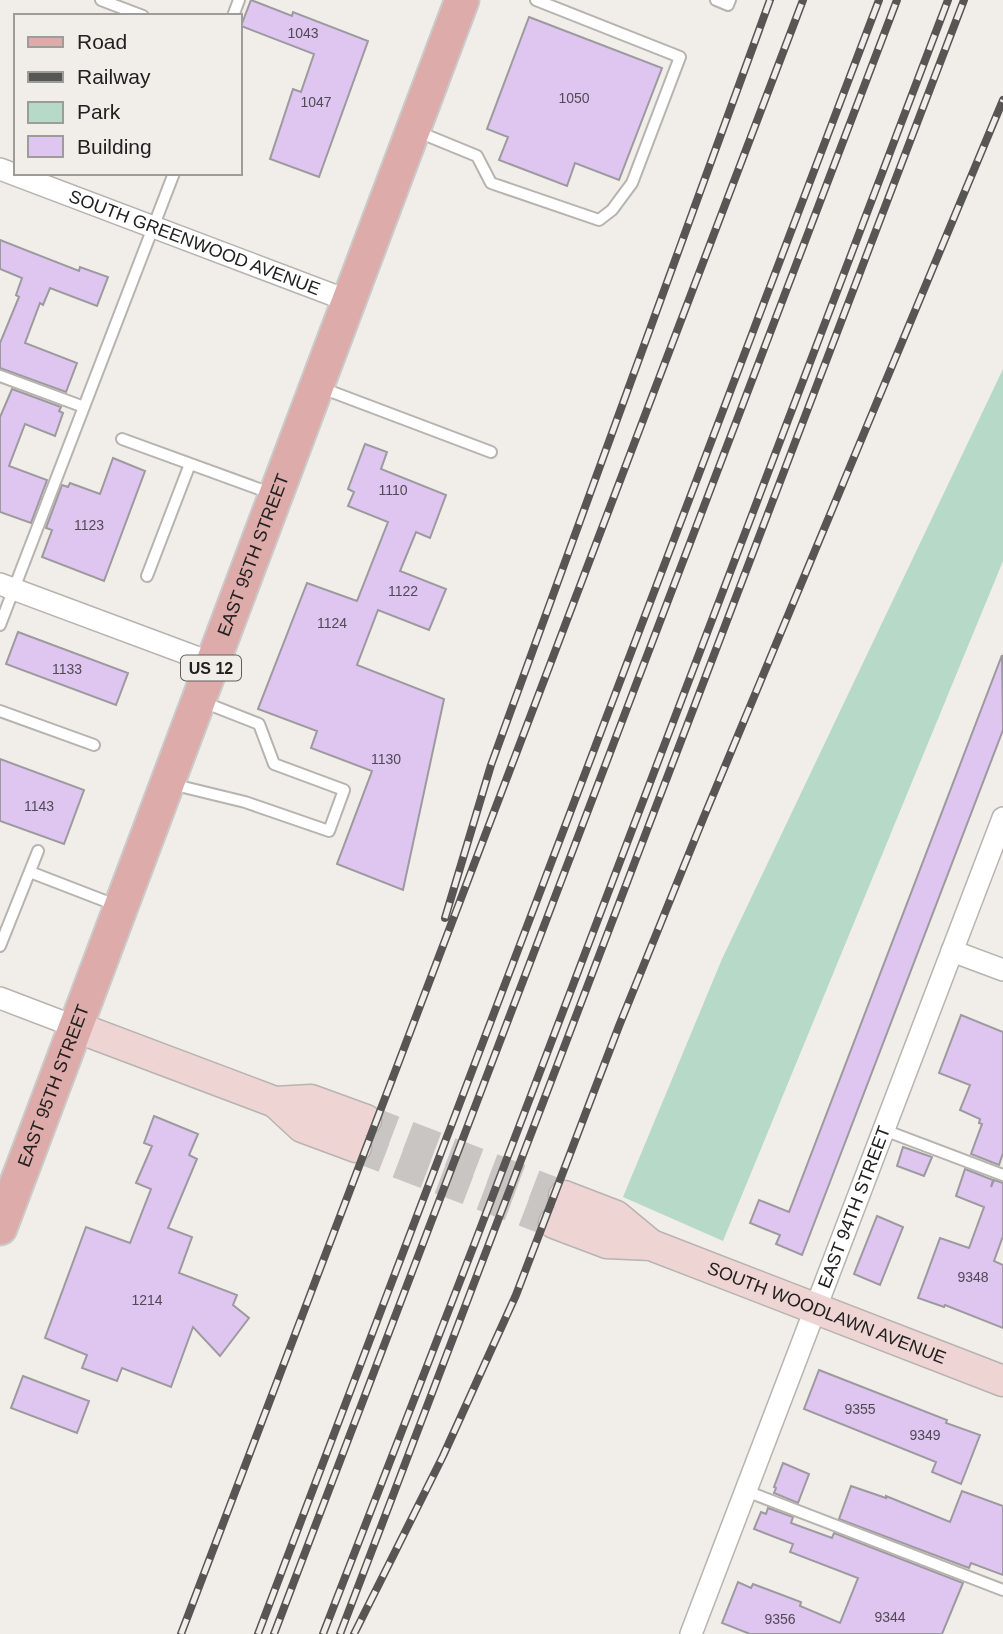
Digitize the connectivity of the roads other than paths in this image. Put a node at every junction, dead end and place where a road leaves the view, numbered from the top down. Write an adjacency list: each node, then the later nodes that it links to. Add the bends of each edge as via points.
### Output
1 (101, 0): 6 (lane)
2 (462, 0): 7 (main road, EAST 95TH STREET / US 12)
3 (536, 0): 7 (lane, via 680,57 632,183 612,210 599,220 491,183 477,156)
4 (716, 0): 5 (lane, via 728,5)
5 (730, 0)
6 (138, 14)
7 (413, 130): 11 (main road, EAST 95TH STREET / US 12)
8 (16, 175): 10 (street, SOUTH GREENWOOD AVENUE)
9 (173, 175): 10 (lane)
10 (154, 227): 11 (street, SOUTH GREENWOOD AVENUE); 14 (lane)
11 (349, 301): 13 (main road, EAST 95TH STREET / US 12)
12 (0, 376): 14 (lane)
13 (317, 386): 16 (lane); 18 (main road, EAST 95TH STREET / US 12)
14 (84, 407): 20 (lane)
15 (122, 439): 17 (lane)
16 (491, 452)
17 (190, 464): 18 (lane); 19 (lane)
18 (276, 495): 22 (main road, EAST 95TH STREET / US 12)
19 (147, 576)
20 (7, 586): 21 (lane); 22 (street)
21 (0, 625)
22 (212, 663): 23 (main road, EAST 95TH STREET / US 12)
23 (199, 700): 26 (main road, EAST 95TH STREET / US 12); 26 (lane, via 259,724 274,764 344,790 329,831 245,802)
24 (0, 711): 25 (lane)
25 (94, 745)
26 (168, 783): 30 (main road, EAST 95TH STREET / US 12)
27 (1003, 818): 32 (street, EAST 94TH STREET)
28 (38, 851): 29 (lane)
29 (30, 872): 30 (lane); 31 (lane)
30 (121, 907): 35 (main road, EAST 95TH STREET / US 12)
31 (0, 946)
32 (952, 951): 33 (street); 36 (street, EAST 94TH STREET)
33 (1003, 970)
34 (0, 998): 35 (street)
35 (76, 1027): 37 (street, via 275,1102 311,1100); 40 (main road, EAST 95TH STREET / US 12)
36 (884, 1130): 38 (lane); 41 (street, EAST 94TH STREET)
37 (361, 1134)
38 (1003, 1175)
39 (559, 1209): 41 (street, SOUTH WOODLAWN AVENUE, via 607,1243 652,1245)
40 (0, 1228)
41 (817, 1308): 42 (street, SOUTH WOODLAWN AVENUE); 43 (street, EAST 94TH STREET)
42 (1003, 1381)
43 (746, 1490): 44 (lane); 45 (street, EAST 94TH STREET)
44 (1003, 1590)
45 (691, 1634)

